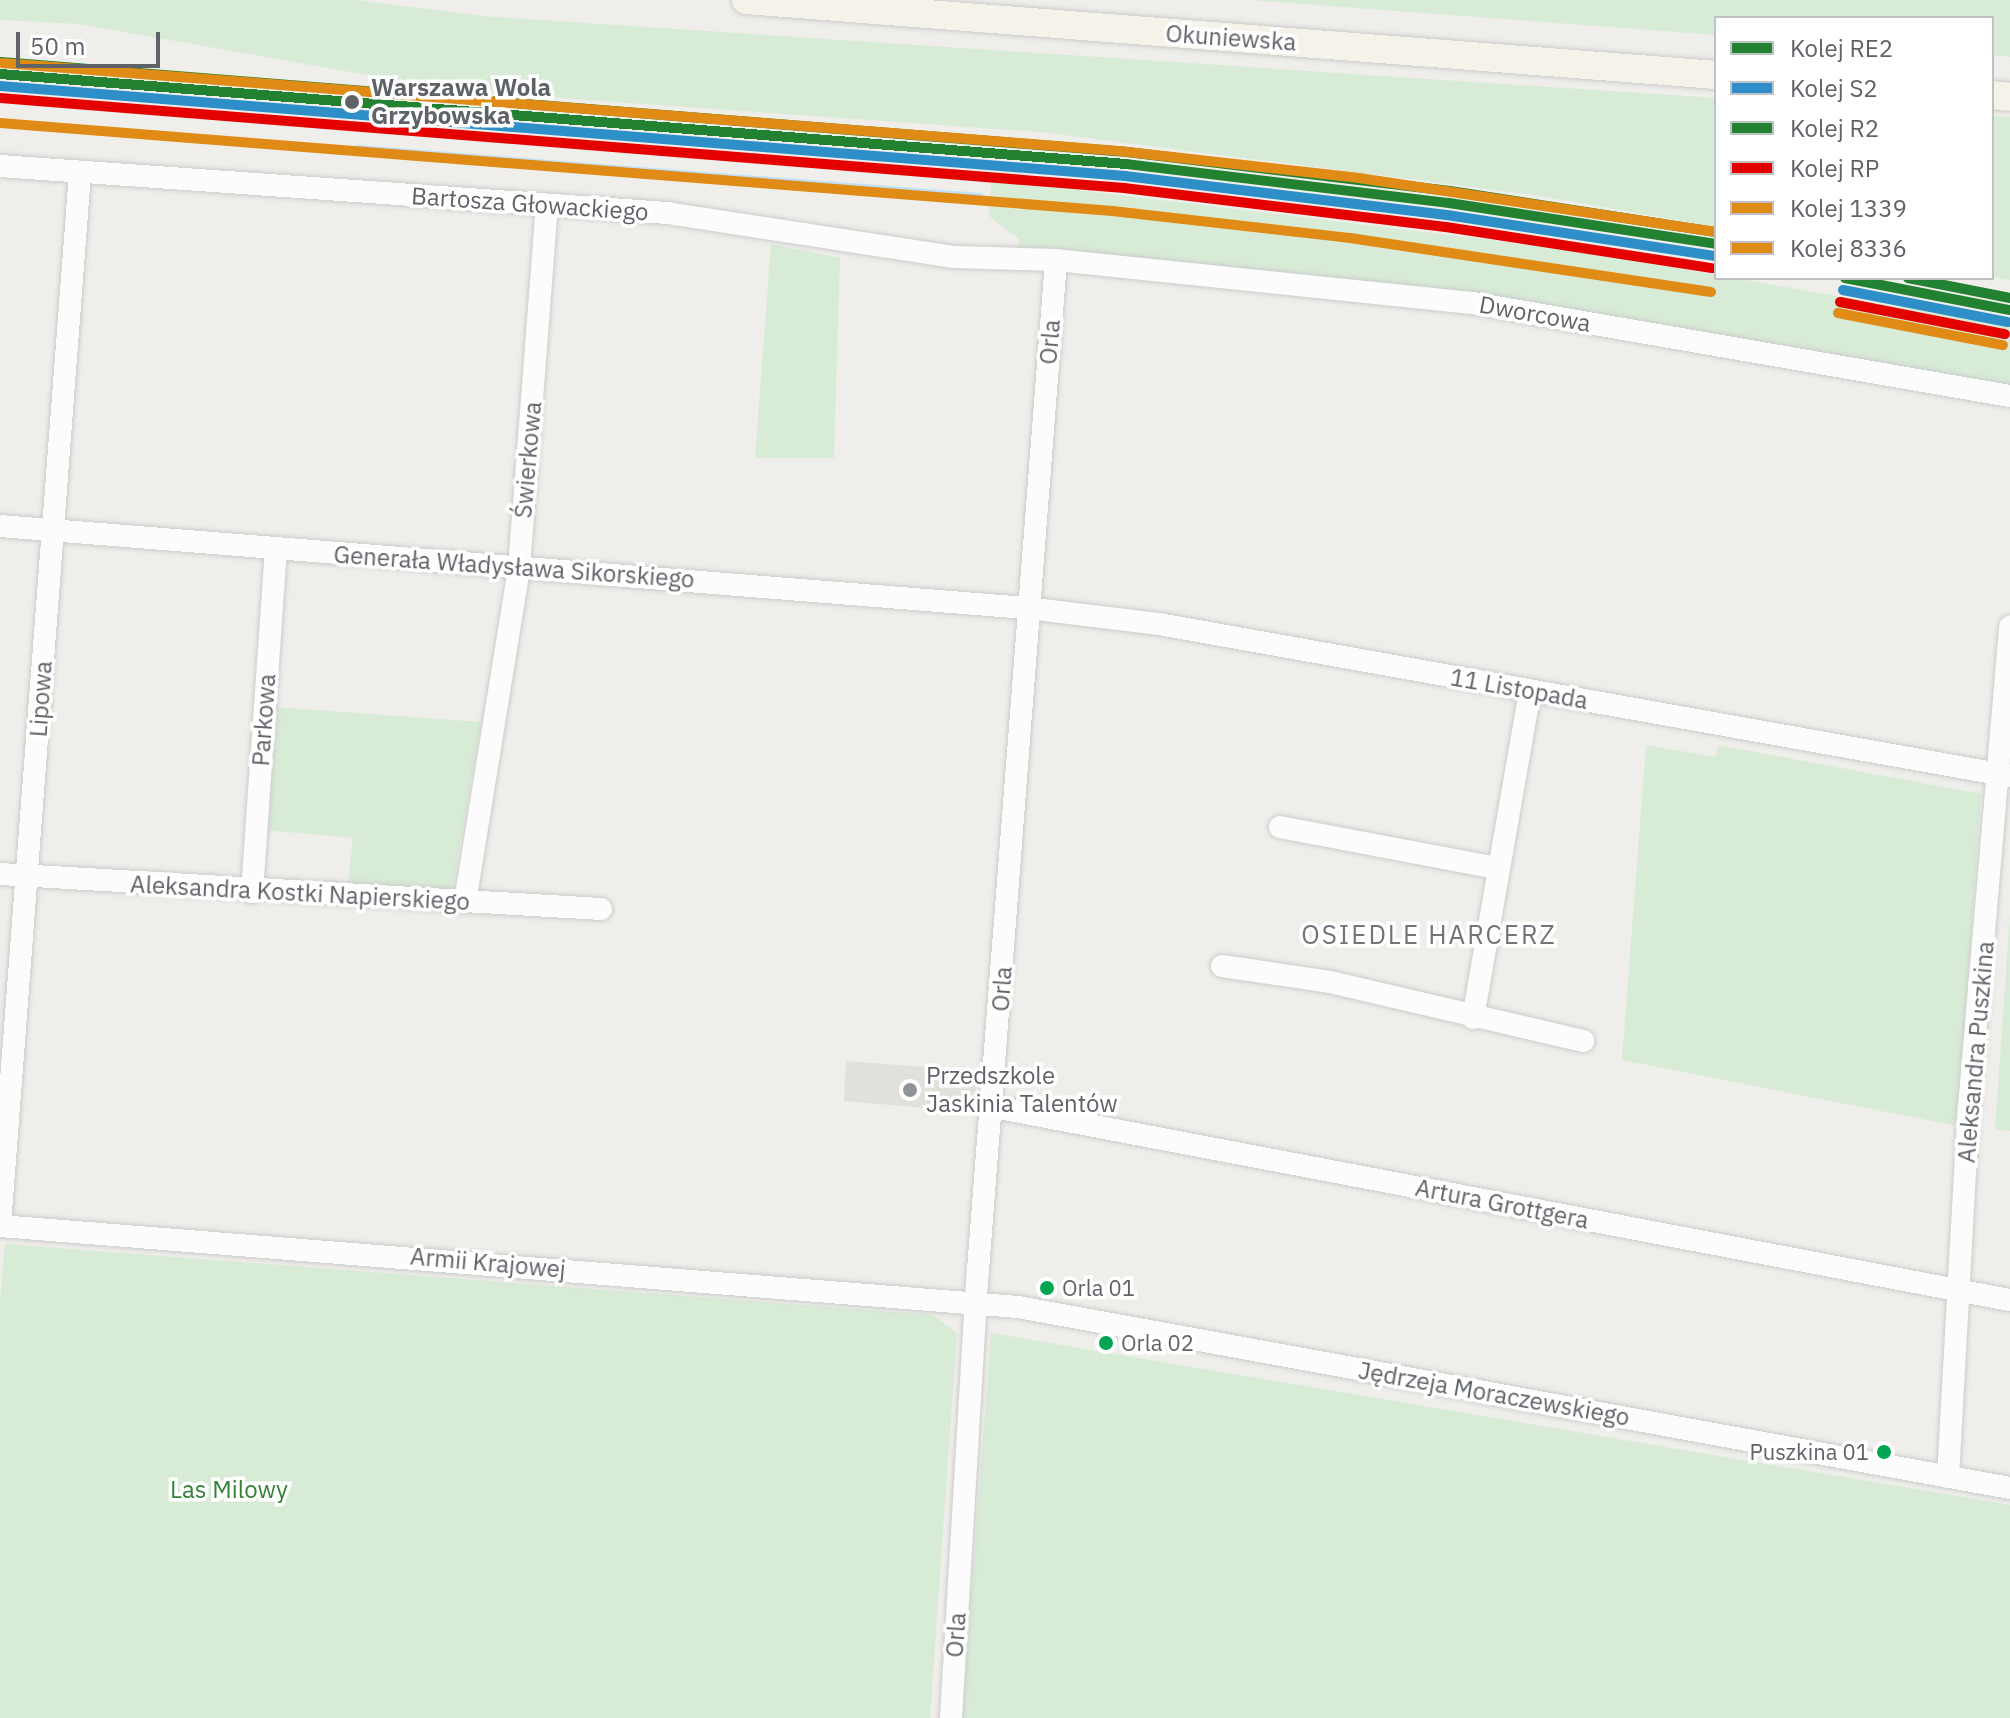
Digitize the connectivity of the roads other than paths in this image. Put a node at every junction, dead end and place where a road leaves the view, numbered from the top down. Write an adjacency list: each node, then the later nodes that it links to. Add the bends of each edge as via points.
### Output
1 (746, 0): 2 (main road, Okuniewska)
2 (1714, 75)
3 (0, 166): 4 (street, Bartosza Głowackiego)
4 (80, 174): 5 (street, Bartosza Głowackiego); 9 (street, Lipowa)
5 (547, 207): 6 (street, Bartosza Głowackiego, via 715,217 955,257); 11 (street, Świerkowa)
6 (1056, 260): 7 (street, Dworcowa, via 1473,303); 12 (street, Orla)
7 (2010, 396)
8 (0, 526): 9 (street, Generała Władysława Sikorskiego)
9 (54, 529): 10 (street, Generała Władysława Sikorskiego); 19 (street, Lipowa)
10 (276, 549): 11 (street, Generała Władysława Sikorskiego); 20 (street, Parkowa)
11 (519, 568): 12 (street, Generała Władysława Sikorskiego); 21 (street, Świerkowa)
12 (1027, 608): 14 (street, 11 Listopada, via 1159,624); 26 (street, Orla)
13 (2010, 627): 15 (street, Aleksandra Puszkina)
14 (1530, 691): 15 (street, 11 Listopada); 17 (street)
15 (2005, 776): 28 (street, Aleksandra Puszkina, via 1969,1107)
16 (1280, 827): 17 (street)
17 (1497, 868): 24 (street)
18 (0, 874): 19 (street, Aleksandra Kostki Napierskiego)
19 (28, 876): 20 (street, Aleksandra Kostki Napierskiego); 27 (street, Lipowa)
20 (252, 892): 21 (street, Aleksandra Kostki Napierskiego)
21 (465, 902): 22 (street, Aleksandra Kostki Napierskiego)
22 (601, 909)
23 (1222, 966): 24 (street, via 1330,982)
24 (1473, 1018): 25 (street)
25 (1583, 1041)
26 (994, 1107): 28 (street, Artura Grottgera); 30 (street, Orla)
27 (0, 1225): 30 (street, Armii Krajowej)
28 (1962, 1291): 29 (street, Artura Grottgera); 31 (street, Aleksandra Puszkina)
29 (2010, 1300)
30 (977, 1303): 31 (street, Jędrzeja Moraczewskiego); 33 (street, Orla)
31 (1948, 1477): 32 (street, Jędrzeja Moraczewskiego)
32 (2010, 1488)
33 (951, 1718)

